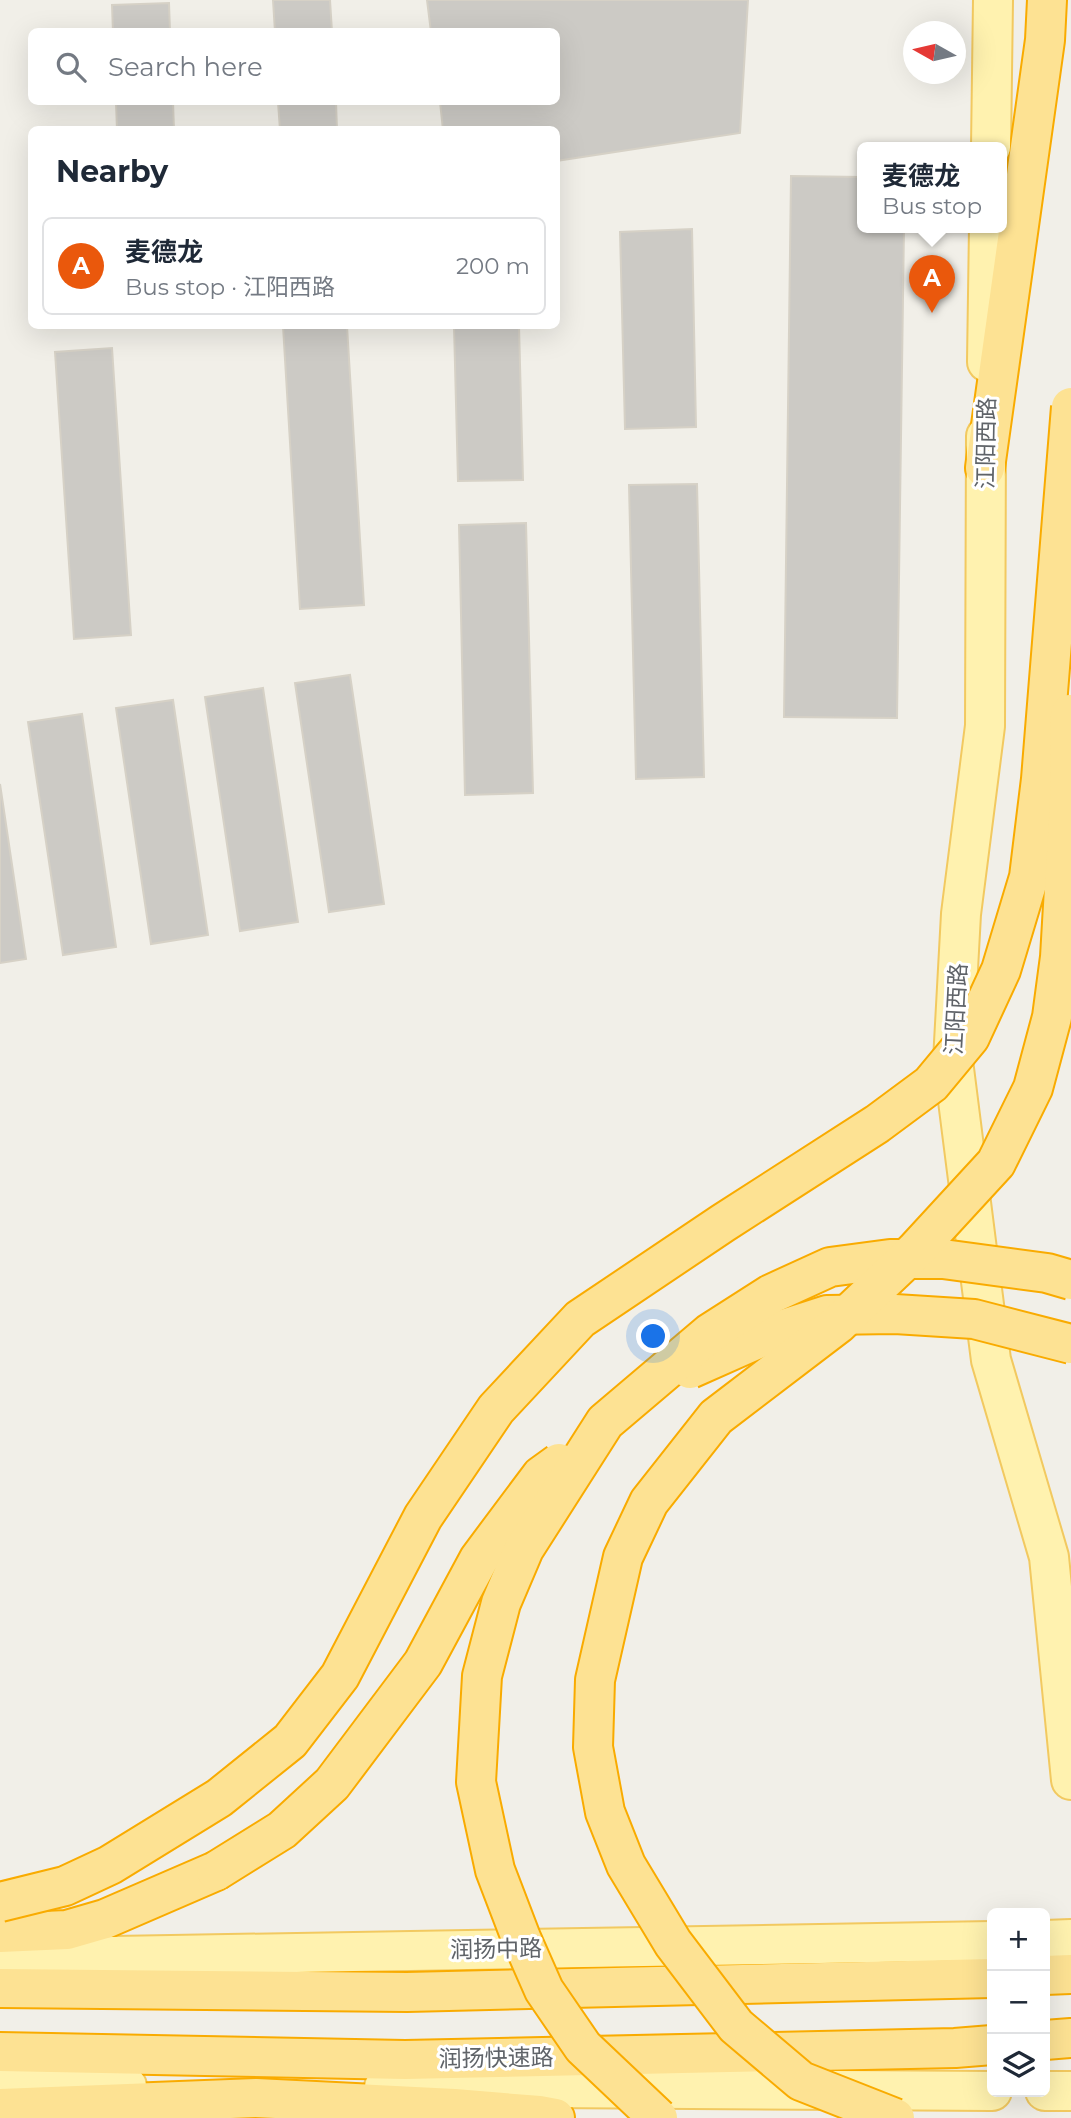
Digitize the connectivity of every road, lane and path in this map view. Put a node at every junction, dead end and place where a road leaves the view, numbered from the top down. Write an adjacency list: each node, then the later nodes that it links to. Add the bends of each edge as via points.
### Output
1 (993, 0): 3 (main road)
2 (1046, 0): 6 (highway, via 1045,40)
3 (990, 142)
4 (989, 233): 6 (main road, 江阳西路)
5 (1071, 407): 11 (highway, bridge, via 1029,877 1001,970 970,1037 931,1084 877,1125 580,1320 489,1420 423,1517 340,1676 290,1741 219,1798 110,1865 65,1886)
6 (985, 468): 10 (main road, 江阳西路, via 985,726 961,914 953,1061 991,1360 1049,1557)
7 (1071, 578): 32 (highway, bridge, via 1069,802 1060,957 1052,1017 1033,1088 996,1163 915,1251 838,1324 716,1417 649,1502 623,1557 595,1679 593,1747 605,1812 626,1865 673,1942 736,2026 801,2081)
8 (1071, 1280): 31 (highway, bridge, via 943,1259 890,1259 830,1267 771,1294 710,1333 605,1422 524,1549 501,1603 482,1676 476,1782 495,1870 544,1990 583,2046)
9 (1071, 1344): 12 (highway, bridge, via 974,1319 827,1315 771,1333 671,1377 541,1476 479,1559 423,1663 332,1783 282,1829 216,1871 105,1919 67,1930)
10 (1071, 1780)
11 (0, 1902)
12 (0, 1933)
13 (1071, 1939): 14 (main road)
14 (1050, 1940)
15 (987, 1941): 16 (main road, 润扬中路)
16 (0, 1958)
17 (1071, 1974): 18 (highway)
18 (1050, 1975)
19 (987, 1978): 20 (highway, bridge, via 407,1992)
20 (0, 1988)
21 (1071, 2038): 22 (highway)
22 (1050, 2040)
23 (987, 2045): 24 (highway, 润扬快速路, bridge, via 405,2060)
24 (0, 2052)
25 (0, 2085): 26 (main road)
26 (987, 2091)
27 (1050, 2091): 28 (main road)
28 (1071, 2091)
29 (0, 2108): 30 (highway, via 256,2098)
30 (555, 2118)
31 (658, 2118)
32 (895, 2118)

